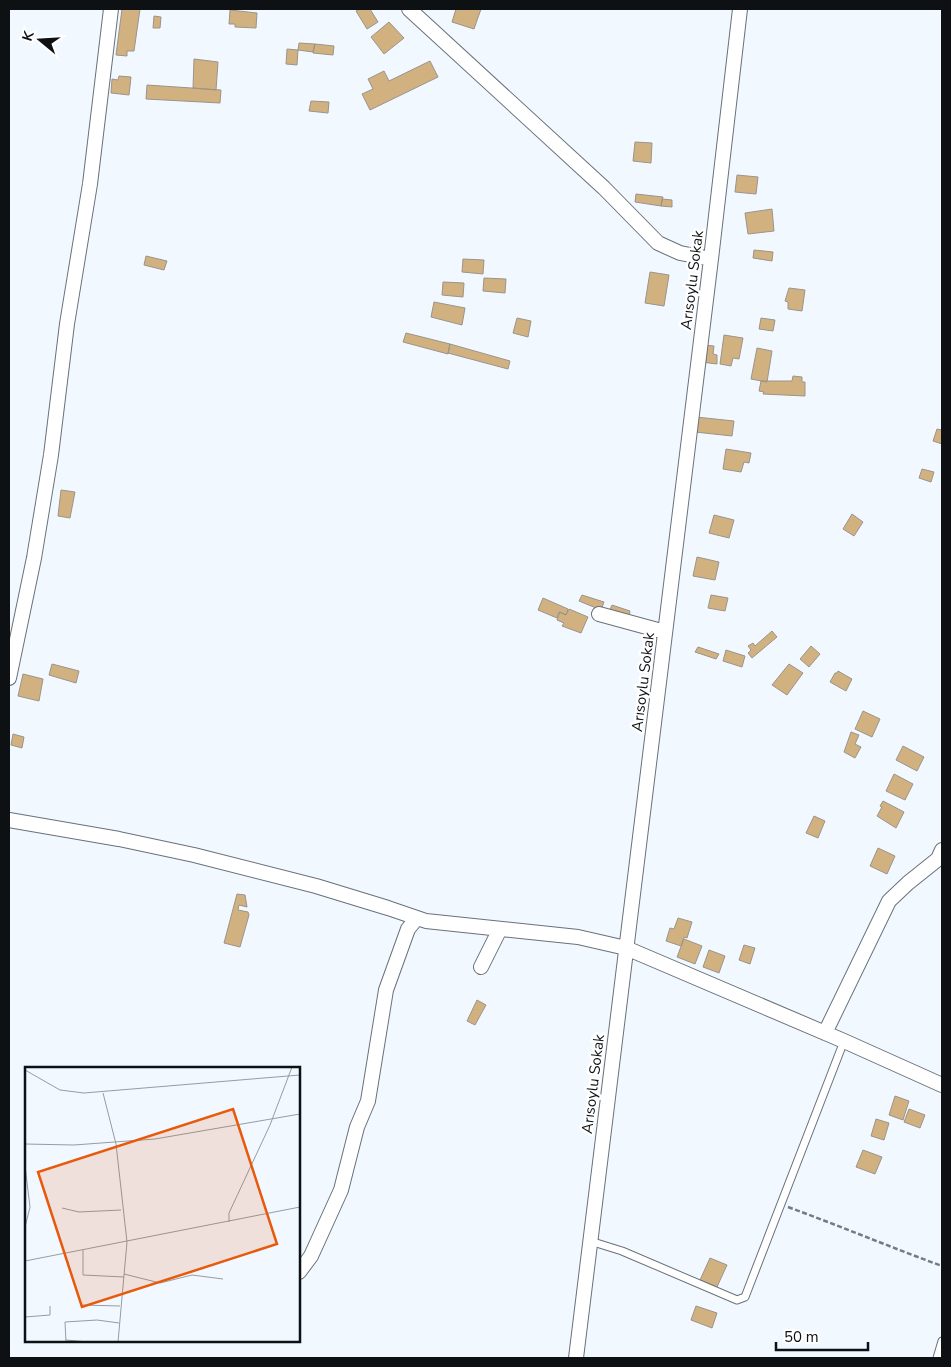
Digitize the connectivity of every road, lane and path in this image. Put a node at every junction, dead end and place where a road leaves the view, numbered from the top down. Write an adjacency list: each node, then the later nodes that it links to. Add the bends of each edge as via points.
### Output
1 (111, 9): 7 (street, via 90,184 67,324 51,455)
2 (410, 9): 4 (street, via 604,188 658,243 680,253)
3 (740, 9): 4 (street, Arısoylu Sokak)
4 (711, 259): 6 (street, Arısoylu Sokak)
5 (598, 614): 6 (street)
6 (665, 632): 12 (street, Arısoylu Sokak)
7 (9, 678)
8 (9, 820): 10 (street, via 194,855 316,886)
9 (942, 850): 14 (street, via 938,858 889,901)
10 (417, 918): 11 (street); 20 (street, via 408,929 386,990 368,1101 357,1127 341,1190 311,1256)
11 (500, 929): 12 (street, via 578,937); 13 (street)
12 (626, 948): 14 (street); 18 (street, Arısoylu Sokak)
13 (481, 967)
14 (825, 1033): 15 (street)
15 (844, 1041): 16 (street); 17 (lane)
16 (942, 1085)
17 (782, 1204): 18 (lane, via 747,1295 740,1300); 19 (path)
18 (590, 1241): 22 (street, Arısoylu Sokak)
19 (942, 1266)
20 (300, 1271)
21 (942, 1341): 23 (lane)
22 (576, 1358)
23 (937, 1358)

